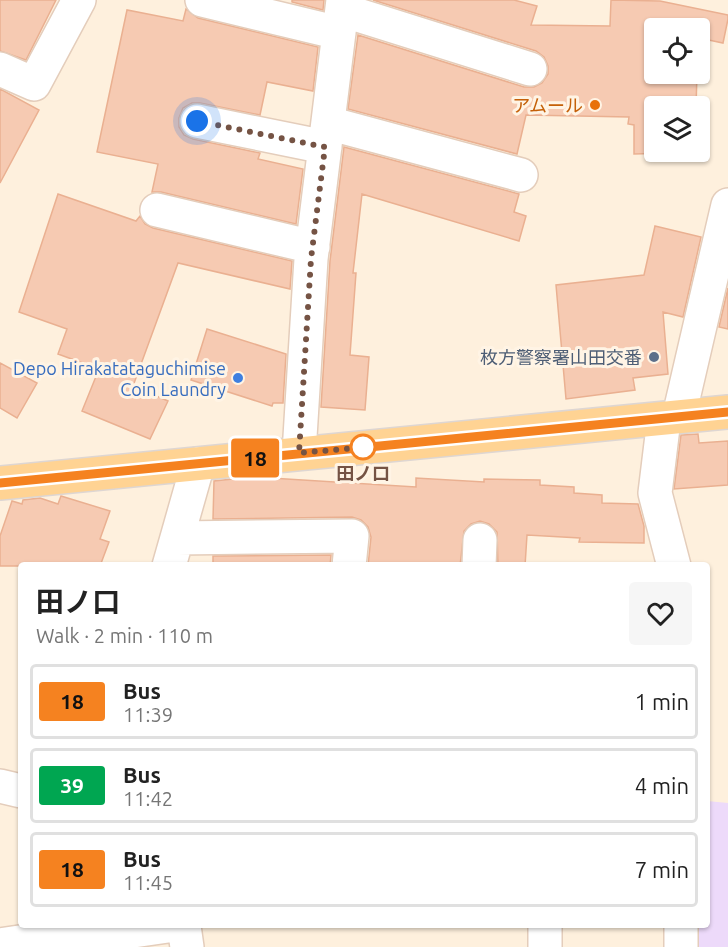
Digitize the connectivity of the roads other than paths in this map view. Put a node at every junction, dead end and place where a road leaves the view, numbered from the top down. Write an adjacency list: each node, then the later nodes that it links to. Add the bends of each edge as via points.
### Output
1 (79, 0): 4 (street, via 34,84)
2 (202, 0): 3 (street)
3 (341, 14): 5 (street); 7 (street)
4 (0, 69)
5 (530, 69)
6 (197, 121): 7 (street)
7 (326, 135): 8 (street); 11 (street)
8 (521, 175)
9 (728, 205): 13 (street)
10 (157, 210): 11 (street)
11 (313, 247): 14 (street)
12 (728, 412): 13 (main road)
13 (671, 418): 14 (main road); 19 (street, via 655,493)
14 (299, 453): 15 (main road)
15 (198, 464): 16 (main road); 17 (street)
16 (0, 483)
17 (173, 551): 18 (street, via 352,536)
18 (349, 562)
19 (673, 562)
20 (0, 786): 21 (street)
21 (18, 790)
22 (147, 928): 26 (street)
23 (184, 928): 28 (street)
24 (545, 928): 29 (street)
25 (681, 928): 30 (street)
26 (33, 939): 27 (street)
27 (0, 945)
28 (187, 947)
29 (545, 947)
30 (681, 947)

